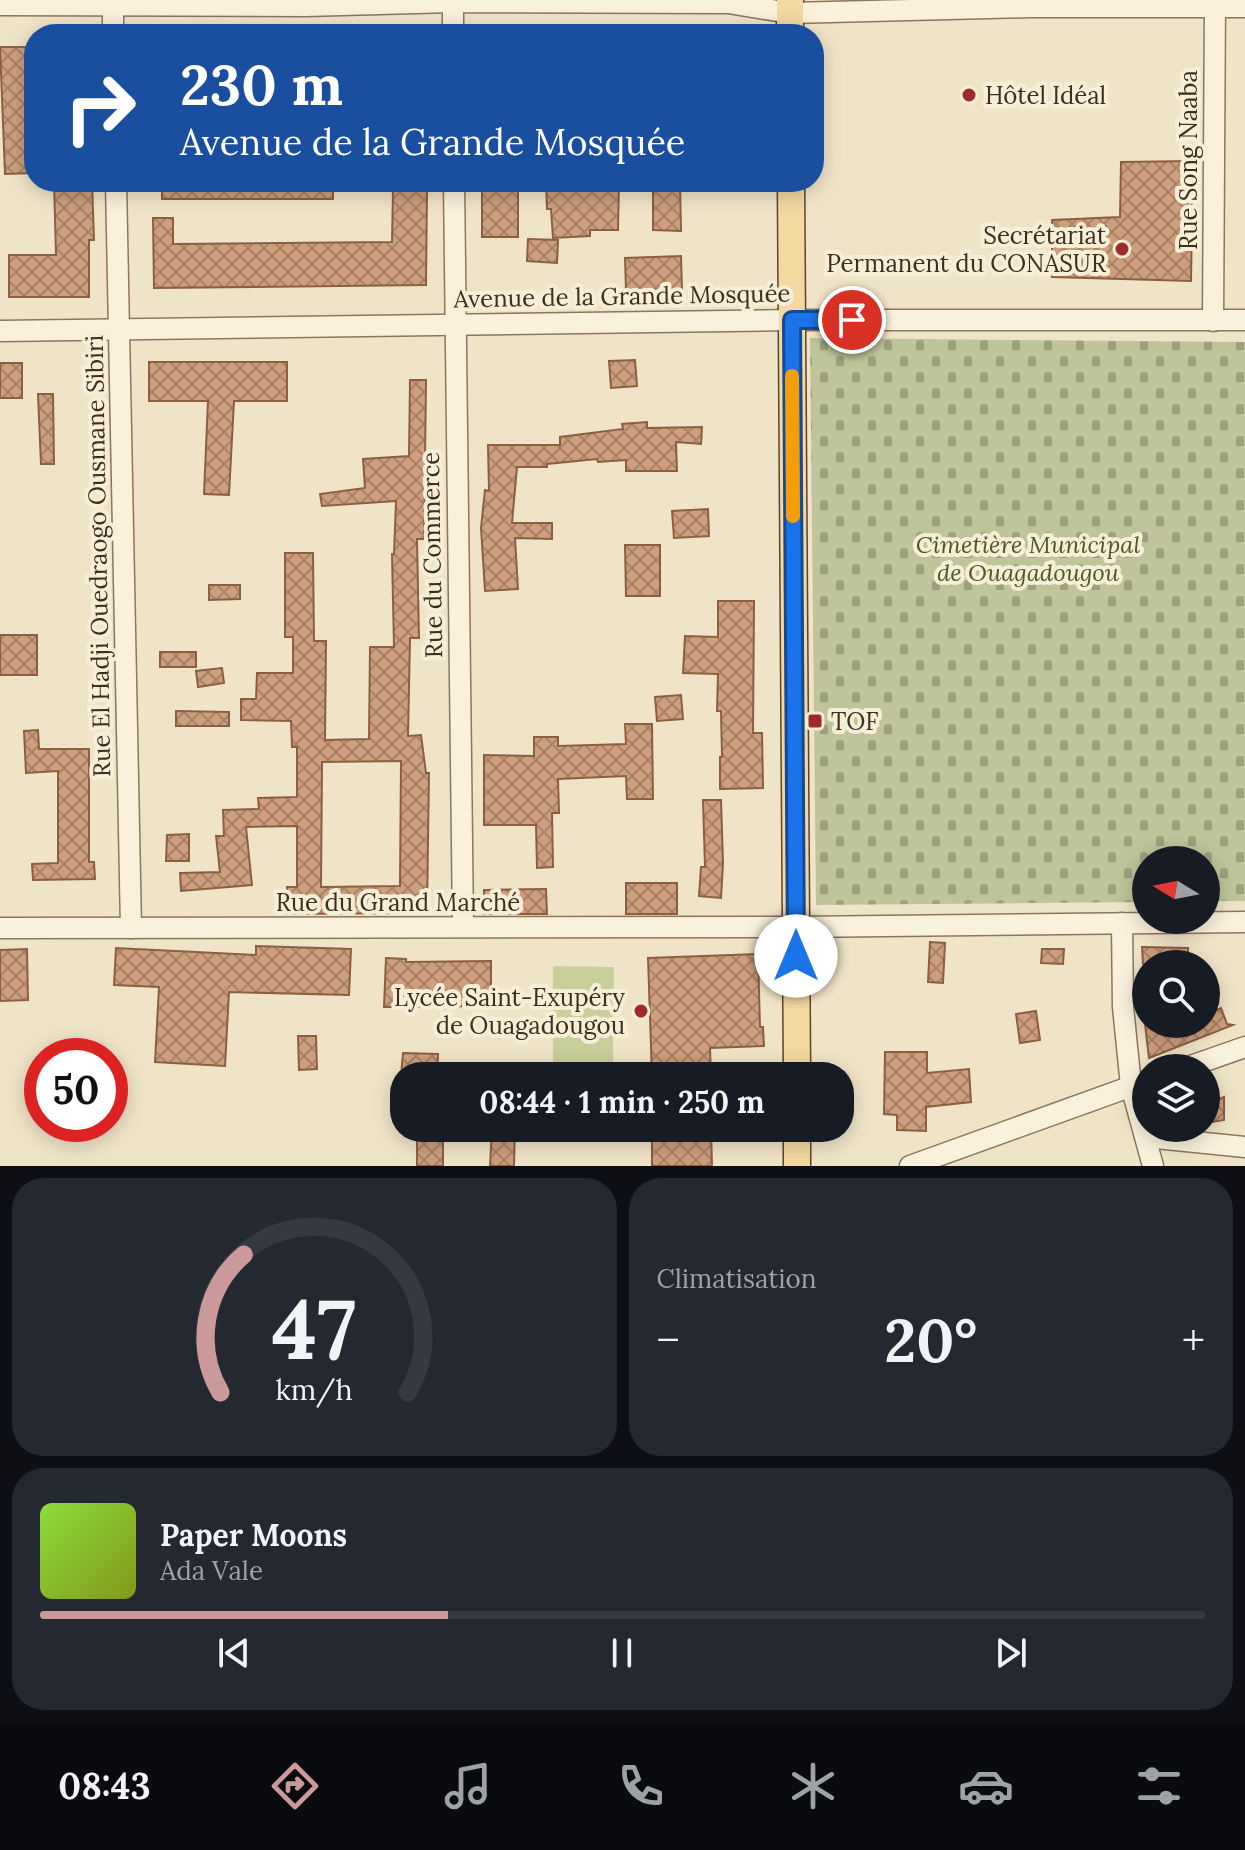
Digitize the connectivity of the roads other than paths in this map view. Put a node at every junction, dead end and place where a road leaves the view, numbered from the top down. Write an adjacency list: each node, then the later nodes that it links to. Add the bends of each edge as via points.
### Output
1 (749, 0): 4 (street)
2 (453, 1): 3 (street, via 305,6); 4 (street); 11 (street)
3 (113, 3): 7 (street); 10 (street)
4 (728, 3): 9 (street)
5 (1030, 3): 6 (street); 9 (street)
6 (1215, 3): 8 (street); 17 (street, Rue Song Naaba)
7 (0, 5)
8 (1245, 7)
9 (790, 16)
10 (113, 24)
11 (453, 24)
12 (116, 192): 19 (street, Rue El Hadji Ouedraogo Ousmane Sibiri)
13 (454, 192): 18 (street, Rue du Commerce)
14 (791, 192): 15 (main road)
15 (792, 320): 17 (street, Avenue de la Grande Mosquée); 18 (street, Avenue de la Grande Mosquée); 24 (main road)
16 (1245, 320): 17 (street, Avenue de la Grande Mosquée)
17 (1213, 321)
18 (454, 324): 19 (street, Avenue de la Grande Mosquée); 23 (street, Rue du Commerce)
19 (118, 327): 20 (street, Avenue de la Grande Mosquée); 26 (street, Rue El Hadji Ouedraogo Ousmane Sibiri)
20 (0, 331)
21 (1245, 922): 22 (street, Rue du Grand Marché)
22 (1122, 923): 24 (street, Rue du Grand Marché); 28 (street, via 1123,1007)
23 (463, 926): 24 (street, Rue du Grand Marché); 26 (street, Rue du Grand Marché)
24 (796, 927): 30 (main road)
25 (0, 928): 26 (street, Rue du Grand Marché)
26 (131, 928)
27 (1245, 1047): 29 (street)
28 (1132, 1054)
29 (1220, 1056)
30 (797, 1062)
31 (1132, 1086): 37 (street)
32 (797, 1142): 36 (main road)
33 (1147, 1142): 38 (street)
34 (1196, 1142): 35 (street)
35 (1245, 1147)
36 (797, 1166)
37 (910, 1166)
38 (1153, 1166)

